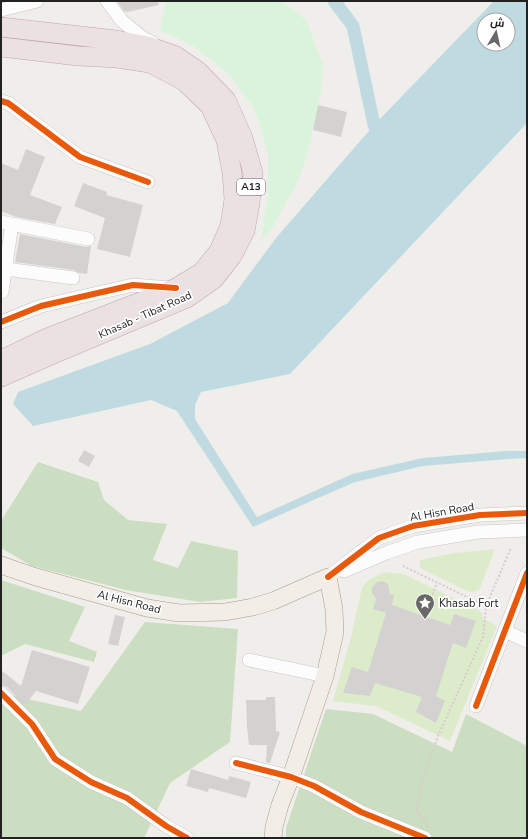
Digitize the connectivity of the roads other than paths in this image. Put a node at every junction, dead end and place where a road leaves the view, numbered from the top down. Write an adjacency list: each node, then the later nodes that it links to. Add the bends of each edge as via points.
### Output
1 (37, 1): 3 (street)
2 (107, 1): 8 (street, via 122,21 143,38)
3 (1, 10)
4 (1, 27): 8 (highway, Khasab - Tibat Road / A13, via 116,40 148,46)
5 (1, 47): 6 (highway, Khasab - Tibat Road / A13)
6 (38, 51): 7 (street); 15 (highway, Khasab - Tibat Road / A13, via 150,63 184,81 210,106 226,140 232,173 234,199 230,226 219,251 202,272)
7 (1, 56)
8 (176, 56): 19 (highway, Khasab - Tibat Road / A13, via 198,71 226,100 244,138 253,173 250,203 245,231 232,256 214,279 187,298)
9 (1, 101): 10 (street, via 8,103 80,157)
10 (148, 182)
11 (7, 223): 12 (street); 13 (street)
12 (88, 239)
13 (6, 268): 14 (street); 16 (street)
14 (73, 278)
15 (176, 288): 17 (street, via 133,285 41,306); 18 (highway, Khasab - Tibat Road / A13, via 47,338)
16 (1, 292)
17 (1, 322)
18 (1, 360)
19 (1, 377)
20 (527, 504): 22 (street, via 520,507 482,510)
21 (527, 513): 22 (street, Al Hisn Road, via 480,515)
22 (413, 526): 26 (street, Al Hisn Road, via 379,538)
23 (527, 530): 26 (street, Al Hisn Road, via 478,532 418,542)
24 (1, 564): 26 (main road, Al Hisn Road, via 36,577 147,608 180,613 225,612 252,607 273,601)
25 (527, 574): 27 (street)
26 (328, 577): 30 (main road, via 335,632)
27 (505, 631): 28 (street); 32 (street)
28 (527, 641)
29 (249, 660): 30 (street)
30 (325, 676): 34 (main road)
31 (1, 693): 36 (street, via 32,724 55,759 91,782 127,798)
32 (476, 706)
33 (236, 763): 34 (street)
34 (291, 777): 35 (street, via 314,786 361,812); 37 (main road, via 280,805)
35 (427, 832)
36 (187, 838)
37 (273, 838)

